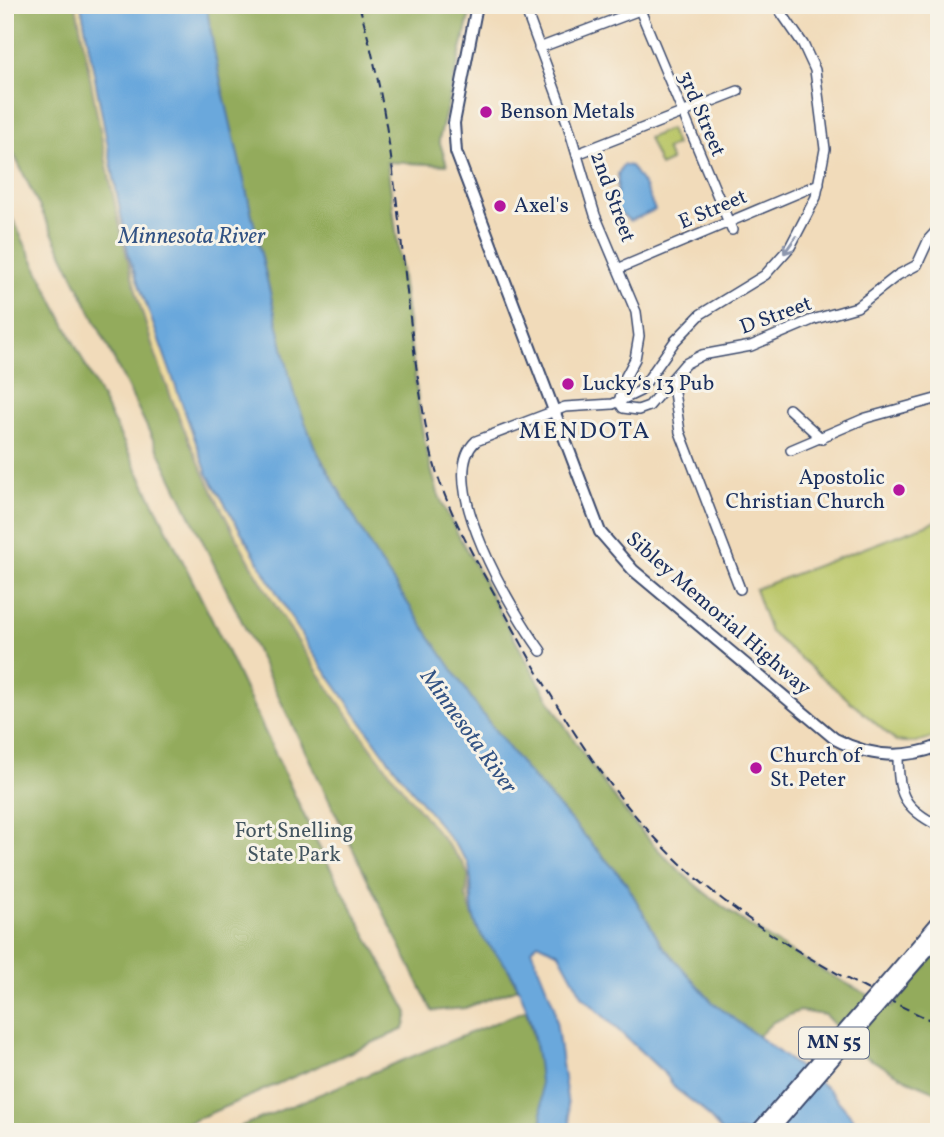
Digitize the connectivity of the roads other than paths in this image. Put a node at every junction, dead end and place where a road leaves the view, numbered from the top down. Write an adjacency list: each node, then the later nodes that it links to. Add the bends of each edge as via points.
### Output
1 (477, 5): 20 (main road, Sibley Memorial Highway, via 455,115 454,144)
2 (524, 5): 6 (street, 2nd Street)
3 (653, 5): 5 (street)
4 (776, 5): 11 (street, via 815,70 825,149)
5 (640, 10): 6 (street); 8 (street, 3rd Street)
6 (539, 48): 10 (street, 2nd Street)
7 (738, 91): 8 (street)
8 (682, 112): 10 (street); 13 (street, 3rd Street)
9 (939, 134): 12 (street)
10 (577, 154): 15 (street, 2nd Street, via 595,215)
11 (819, 184): 13 (street, E Street); 18 (street, one-way to 18, via 803,225 776,264 702,314 675,341 640,391)
12 (939, 206)
13 (730, 227): 15 (street, E Street)
14 (939, 228): 16 (street, D Street, via 917,265 857,307 751,346 702,355 685,364)
15 (620, 268): 18 (street, 2nd Street, via 636,312 639,336)
16 (672, 379): 18 (street, D Street, via 649,406 632,411); 23 (street, via 680,432)
17 (939, 398): 21 (street, via 866,418)
18 (619, 402): 20 (street, D Street)
19 (789, 409): 21 (street)
20 (552, 412): 24 (street, D Street, via 476,441 465,459 475,530 511,608); 26 (main road, Sibley Memorial Highway, via 593,518 624,562 828,734 863,752)
21 (822, 439): 22 (street)
22 (791, 450)
23 (740, 589)
24 (541, 651)
25 (939, 746): 26 (main road, Sibley Memorial Highway)
26 (898, 755): 27 (street, via 902,796 911,808)
27 (939, 826)
28 (939, 921): 30 (highway, MN 55)
29 (939, 937): 30 (highway, MN 55)
30 (915, 957): 31 (highway, MN 55, bridge); 32 (highway, MN 55, bridge)
31 (757, 1132)
32 (770, 1132)

